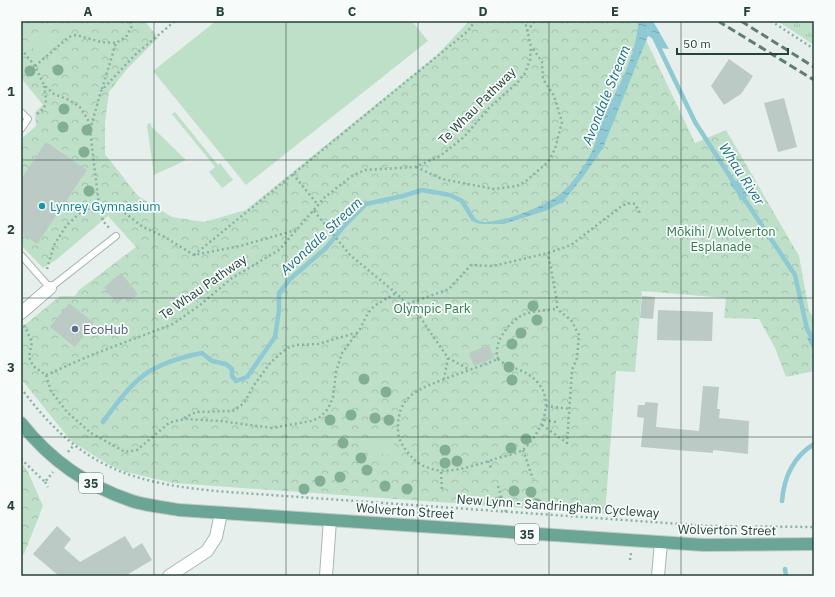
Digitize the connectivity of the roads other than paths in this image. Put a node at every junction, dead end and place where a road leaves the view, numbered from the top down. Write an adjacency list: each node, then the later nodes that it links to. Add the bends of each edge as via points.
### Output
1 (21, 112): 2 (lane, via 28,119)
2 (21, 130)
3 (116, 236): 5 (lane)
4 (21, 255): 5 (lane)
5 (47, 285): 6 (street)
6 (21, 313)
7 (22, 426): 8 (main road, Wolverton Street / 35, via 59,463 90,483 110,492 132,501 180,510)
8 (221, 513): 9 (main road, Wolverton Street / 35); 12 (street, via 214,543 198,559)
9 (330, 520): 10 (main road, Wolverton Street / 35); 13 (street)
10 (661, 543): 11 (main road, Wolverton Street / 35); 14 (street)
11 (814, 544)
12 (170, 576)
13 (326, 576)
14 (658, 576)

